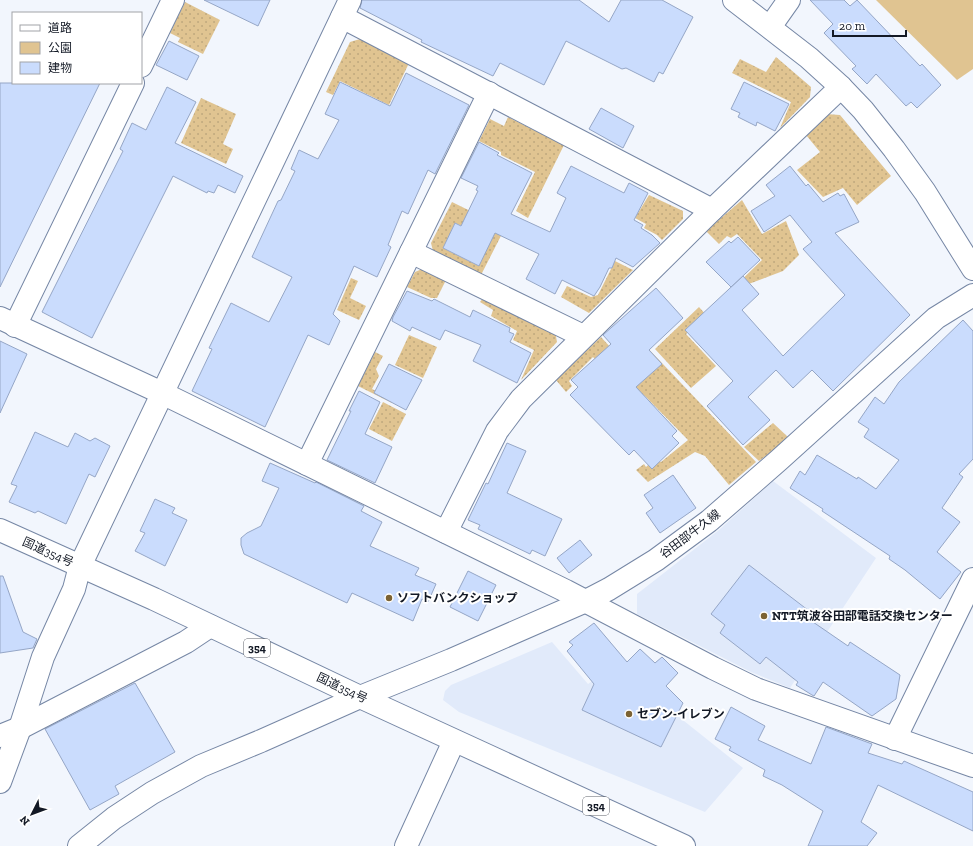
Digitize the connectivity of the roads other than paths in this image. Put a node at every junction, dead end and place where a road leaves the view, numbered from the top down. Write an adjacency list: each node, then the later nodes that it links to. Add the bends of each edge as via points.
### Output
1 (173, 0): 6 (main road)
2 (734, 0): 5 (main road)
3 (789, 0): 5 (main road)
4 (346, 8): 9 (main road); 16 (main road)
5 (770, 27): 8 (main road)
6 (142, 64)
7 (132, 84): 14 (main road)
8 (841, 87): 10 (main road); 12 (main road, via 894,149 925,192)
9 (489, 93): 10 (main road); 11 (main road)
10 (712, 210): 15 (main road)
11 (411, 252): 15 (main road); 17 (main road)
12 (973, 269)
13 (973, 295): 22 (main road, 谷田部牛久線, via 936,318 709,522 656,560)
14 (8, 322): 16 (main road)
15 (583, 336): 19 (main road, via 507,416 490,444)
16 (162, 393): 17 (main road); 20 (main road)
17 (307, 464): 19 (main road)
18 (0, 530): 20 (main road, 国道354号 / 354)
19 (446, 532): 22 (main road)
20 (80, 566): 23 (main road, 国道354号 / 354); 25 (main road, via 74,589 44,657)
21 (973, 579): 27 (main road)
22 (586, 600): 24 (main road, 谷田部牛久線); 27 (main road, via 756,689)
23 (210, 626): 24 (main road, 国道354号 / 354); 25 (main road, via 186,642)
24 (360, 697): 28 (main road, 国道354号 / 354); 31 (main road, 谷田部牛久線, via 201,766 139,801)
25 (20, 728): 26 (main road); 30 (main road)
26 (0, 736)
27 (895, 739): 29 (main road)
28 (454, 741): 32 (main road); 33 (main road, 国道354号 / 354)
29 (973, 766)
30 (0, 782)
31 (79, 846)
32 (406, 846)
33 (684, 846)

